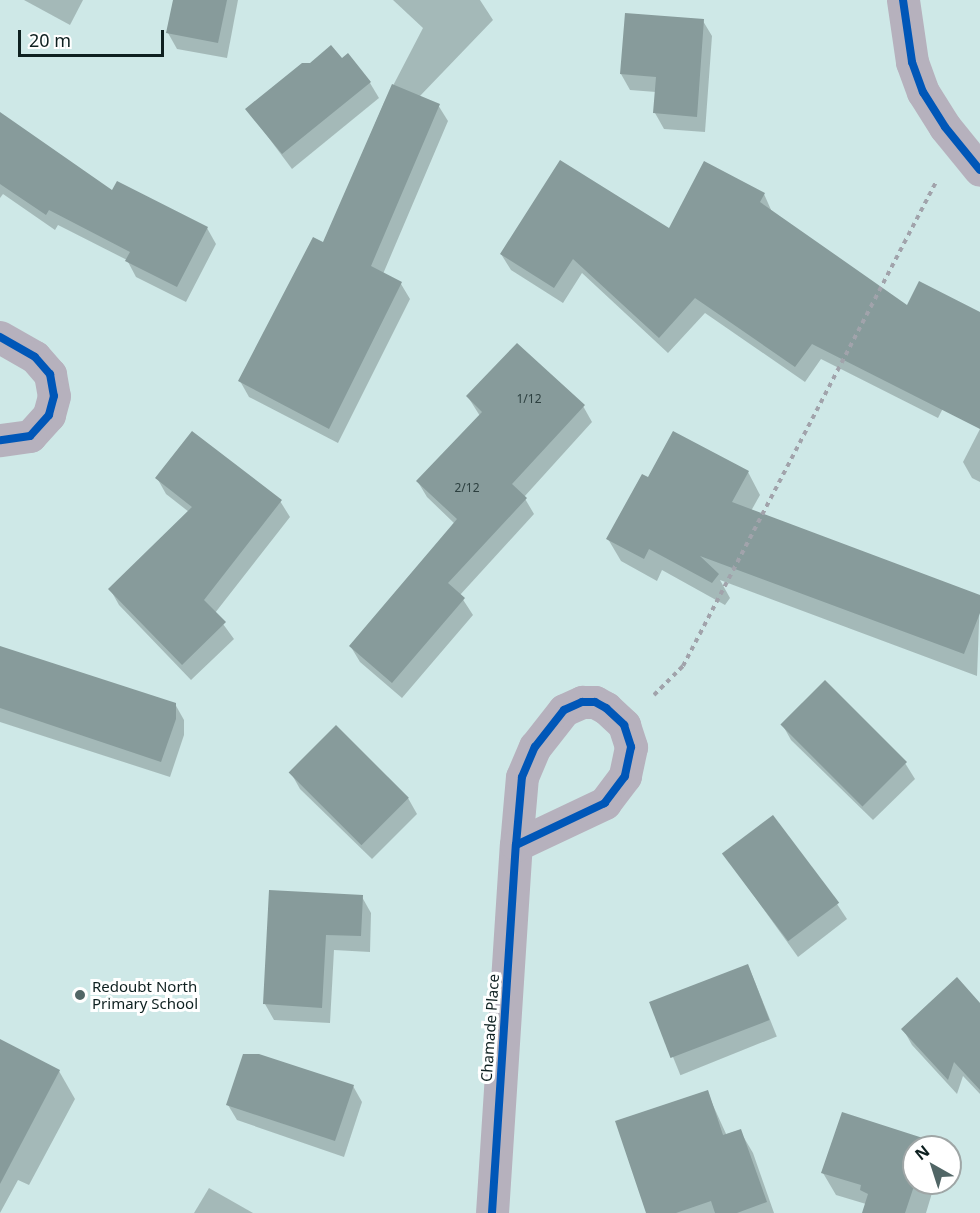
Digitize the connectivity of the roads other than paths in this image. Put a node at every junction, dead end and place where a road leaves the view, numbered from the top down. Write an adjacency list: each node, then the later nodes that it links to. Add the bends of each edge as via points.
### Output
1 (903, 0): 2 (street, via 912,62 923,92)
2 (980, 170)
3 (0, 337): 4 (street, via 35,357 50,374 54,396 50,415 30,436)
4 (0, 440)
5 (516, 845): 5 (street, Chamade Place, via 604,803 625,776 632,747 624,725 595,702 582,702 564,710 535,747 522,777); 6 (street, Chamade Place)
6 (492, 1213)

